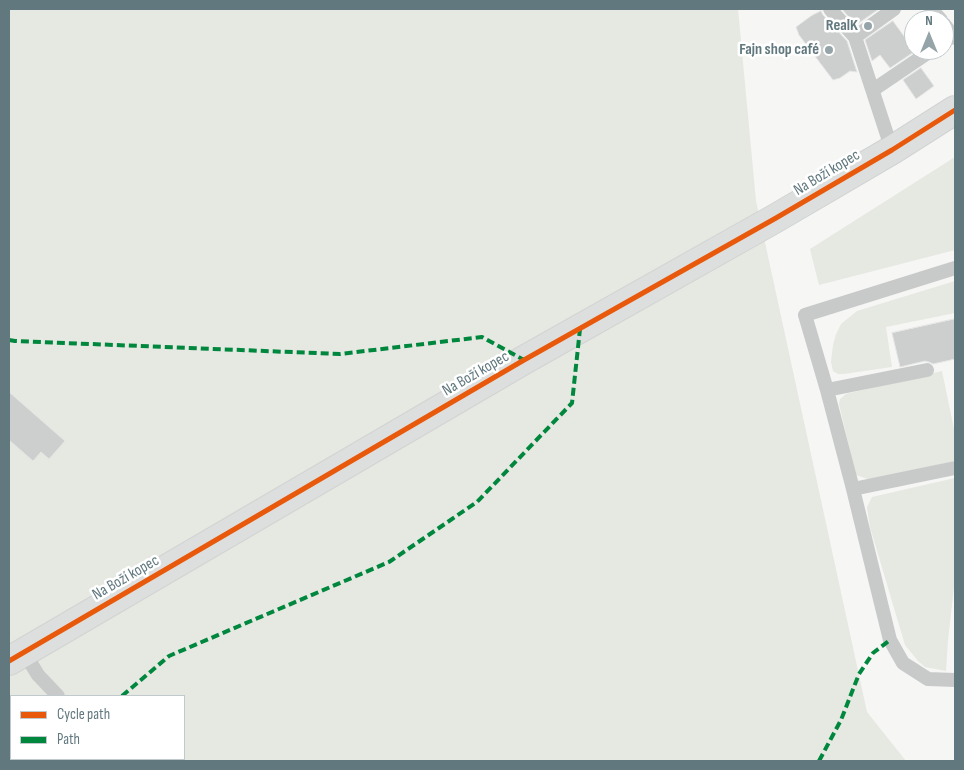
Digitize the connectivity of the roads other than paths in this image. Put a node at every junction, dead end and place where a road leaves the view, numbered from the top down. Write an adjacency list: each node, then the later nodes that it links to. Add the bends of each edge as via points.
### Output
1 (830, 9): 3 (lane)
2 (894, 9): 3 (lane)
3 (855, 37): 5 (lane)
4 (917, 60): 5 (lane)
5 (873, 90): 7 (lane)
6 (955, 110): 7 (main road, Na Boží kopec)
7 (892, 150): 13 (main road, Na Boží kopec, via 524,360)
8 (955, 268): 10 (lane, via 804,315)
9 (928, 370): 10 (lane)
10 (826, 390): 12 (lane)
11 (955, 468): 12 (lane)
12 (853, 489): 14 (lane, via 890,640 903,663 928,679)
13 (16, 657): 15 (lane)
14 (955, 680)
15 (57, 695)

